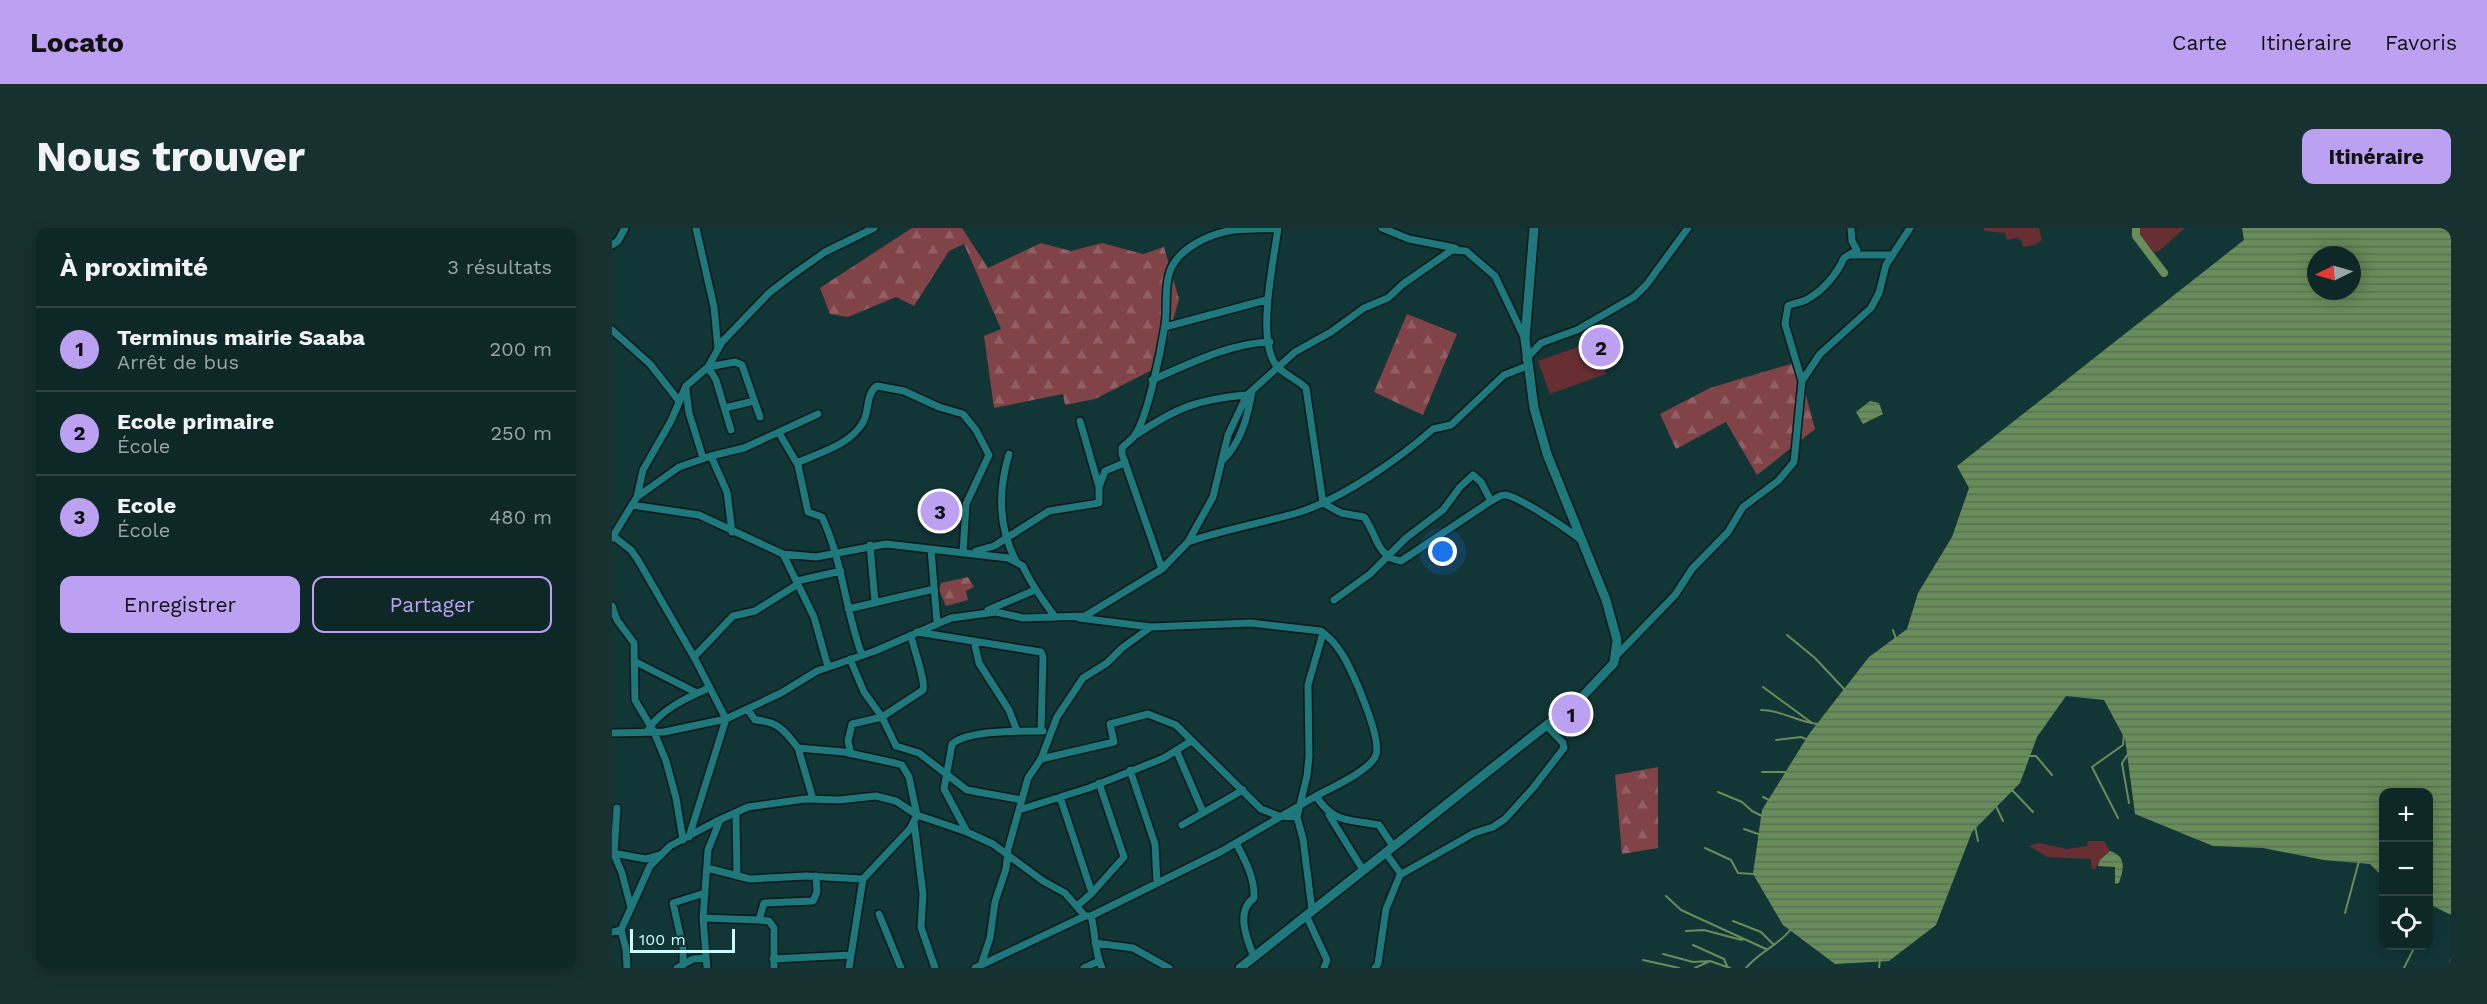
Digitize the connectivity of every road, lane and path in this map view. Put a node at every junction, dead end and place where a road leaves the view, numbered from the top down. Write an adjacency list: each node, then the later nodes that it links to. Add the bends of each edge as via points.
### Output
1 (625, 228): 10 (street)
2 (696, 228): 23 (street, via 714,306)
3 (874, 228): 23 (street, via 825,252 769,293)
4 (1278, 228): 16 (street); 17 (street, via 1230,230 1187,249 1169,274)
5 (1382, 228): 11 (street, via 1410,239)
6 (1534, 228): 21 (street)
7 (1688, 228): 24 (street, via 1634,297 1571,334 1541,343)
8 (1851, 228): 12 (street)
9 (1910, 228): 13 (street)
10 (612, 245)
11 (1457, 249): 21 (street, via 1475,257 1495,276); 26 (street, via 1425,268 1388,298 1364,308 1295,352)
12 (1860, 252): 14 (street); 28 (street, via 1844,258 1833,277 1786,309 1785,324)
13 (1891, 255): 14 (street); 15 (street)
14 (1879, 256): 15 (street)
15 (1886, 265): 28 (street, via 1871,308 1820,354)
16 (1266, 300): 17 (street); 22 (street)
17 (1165, 327): 27 (street)
18 (612, 330): 19 (street)
19 (622, 336): 20 (street); 32 (street, via 661,376)
20 (612, 337)
21 (1526, 339): 24 (street)
22 (1270, 342): 26 (street); 27 (street, via 1230,349)
23 (718, 349): 25 (street)
24 (1527, 363): 48 (street, via 1499,379 1451,424 1433,429 1380,469); 53 (street, via 1539,429)
25 (708, 367): 29 (street); 31 (street, via 739,362); 33 (street)
26 (1278, 367): 30 (street); 48 (street, via 1306,388)
27 (1152, 380): 39 (street)
28 (1802, 381): 80 (street, via 1791,466 1743,507 1728,531 1692,568 1675,595)
29 (686, 386): 32 (street); 42 (street, via 689,413)
30 (1249, 393): 39 (street, via 1173,411); 54 (street, via 1232,425 1213,497)
31 (754, 400): 33 (street); 35 (street)
32 (679, 402): 46 (street, via 643,470)
33 (725, 408): 37 (street)
34 (818, 414): 38 (street)
35 (760, 417)
36 (1080, 421): 45 (street)
37 (731, 430)
38 (779, 433): 41 (street); 43 (street)
39 (1134, 437): 44 (street, via 1122,448)
40 (1009, 454): 52 (street, via 1001,483)
41 (711, 456): 42 (street); 50 (street, via 727,492)
42 (703, 458): 46 (street, via 680,466)
43 (797, 463): 57 (street, via 808,512 822,517); 58 (street, via 855,434 877,386 904,391 963,414 989,455 966,504)
44 (1124, 463): 45 (street, via 1105,471); 62 (street)
45 (1099, 487): 52 (street, via 1099,502 1049,512)
46 (637, 497): 49 (street)
47 (1491, 501): 53 (street, via 1509,495 1547,514); 60 (street, via 1404,560); 60 (street, via 1476,476 1469,477 1450,504 1406,538)
48 (1323, 503): 54 (street); 60 (street, via 1341,513 1364,517)
49 (632, 505): 50 (street, via 699,515); 51 (street)
50 (732, 531): 59 (street)
51 (613, 537): 81 (street, via 638,560)
52 (1005, 539): 58 (street); 61 (street)
53 (1581, 540): 80 (street, via 1611,616)
54 (1188, 542): 62 (street)
55 (870, 545): 56 (street); 57 (street); 68 (street)
56 (931, 550): 58 (street); 65 (street)
57 (837, 553): 59 (street, via 816,557); 63 (street)
58 (966, 553): 61 (street)
59 (783, 554): 64 (street)
60 (1388, 558): 67 (street)
61 (1016, 561): 66 (street, via 1023,566)
62 (1162, 568): 73 (street)
63 (841, 571): 64 (street); 70 (street)
64 (798, 583): 81 (street, via 755,611 733,616); 84 (street, via 814,617)
65 (934, 589): 68 (street); 74 (street)
66 (1035, 590): 71 (street); 72 (street)
67 (1334, 600)
68 (875, 602): 70 (street)
69 (612, 606): 83 (street, via 634,643)
70 (848, 609): 79 (street)
71 (982, 612): 72 (street, via 1023,618); 74 (street)
72 (1055, 617): 73 (street)
73 (1078, 618): 75 (street)
74 (937, 621): 76 (street)
75 (1151, 627): 77 (street, via 1251,623); 93 (street, via 1083,678)
76 (914, 633): 78 (street); 79 (street); 88 (street, via 924,690)
77 (1323, 633): 105 (street, via 1341,652 1371,718 1377,749 1372,762 1361,771); 109 (street, via 1308,685 1307,776)
78 (974, 640): 92 (street, via 1043,654); 94 (street, via 980,663 1009,710)
79 (862, 655): 82 (street)
80 (1617, 655): 90 (street, via 1603,678)
81 (694, 657): 85 (street)
82 (850, 659): 84 (street); 88 (street, via 864,692)
83 (634, 661): 86 (street); 91 (street, via 635,700)
84 (828, 667): 87 (street)
85 (709, 688): 86 (street); 89 (street)
86 (698, 693): 91 (street, via 675,706)
87 (748, 710): 89 (street); 97 (street, via 755,720 782,727)
88 (882, 717): 99 (street, via 851,726); 102 (street, via 896,746 919,753)
89 (726, 719): 91 (street, via 686,729); 121 (street)
90 (1546, 725): 123 (street); 129 (street, via 1564,748 1517,808 1493,827 1474,833)
91 (650, 730): 95 (street); 121 (street, via 676,798)
92 (1041, 731): 93 (street); 94 (street)
93 (1051, 731): 100 (street)
94 (1017, 732): 102 (street, via 956,740 951,746)
95 (612, 733)
96 (1191, 741): 98 (street); 100 (street, via 1176,724 1148,714 1110,724 1114,741); 104 (street)
97 (798, 748): 99 (street); 107 (street)
98 (1177, 752): 101 (street); 112 (street)
99 (851, 754): 117 (street, via 902,765 909,777)
100 (1041, 759): 108 (street, via 1028,778)
101 (1130, 770): 103 (street); 133 (street, via 1155,844)
102 (946, 776): 108 (street, via 972,792); 120 (street, via 945,794)
103 (1099, 783): 106 (street); 135 (street, via 1124,857)
104 (1243, 790): 112 (street); 115 (street, via 1261,809)
105 (1316, 796): 109 (street); 113 (street)
106 (1060, 797): 111 (street); 135 (street)
107 (813, 799): 114 (street, via 748,807); 117 (street, via 884,797)
108 (1022, 800): 111 (street)
109 (1297, 806): 115 (street); 116 (street)
110 (617, 808): 124 (street)
111 (1019, 810): 126 (street)
112 (1203, 812): 119 (street)
113 (1327, 813): 123 (street, via 1339,819 1378,825); 128 (street)
114 (736, 814): 118 (street); 130 (street)
115 (1279, 816): 116 (street); 122 (street)
116 (1296, 817): 138 (street, via 1303,839)
117 (915, 818): 120 (street); 132 (street, via 898,844); 158 (street, via 923,894 921,927)
118 (720, 820): 121 (street); 127 (street, via 708,846)
119 (1182, 825)
120 (967, 832): 126 (street)
121 (686, 839): 125 (street)
122 (1236, 843): 133 (street); 147 (street, via 1250,872 1254,895 1244,913 1246,937)
123 (1389, 849): 128 (street); 129 (street)
124 (613, 853): 125 (street, via 646,859); 137 (street)
125 (659, 855): 137 (street, via 641,881)
126 (1008, 855): 136 (street, via 1065,893); 152 (street, via 990,938)
127 (707, 868): 130 (street); 134 (street)
128 (1364, 870): 138 (street)
129 (1401, 874): 163 (street, via 1389,897)
130 (737, 876): 131 (street)
131 (816, 876): 132 (street); 142 (street, via 813,901 763,904)
132 (864, 879): 146 (street)
133 (1157, 883): 140 (street)
134 (705, 893): 141 (street); 151 (street, via 673,903 683,948)
135 (1092, 893): 136 (street)
136 (1077, 906): 140 (street)
137 (631, 908): 143 (street)
138 (1309, 913): 147 (street); 162 (street, via 1327,960)
139 (879, 914): 157 (street)
140 (1088, 916): 145 (street); 152 (street)
141 (703, 918): 142 (street); 148 (street)
142 (759, 920): 149 (street, via 769,921 774,928)
143 (621, 930): 144 (street); 153 (street)
144 (612, 932)
145 (1095, 943): 150 (street); 160 (street, via 1133,948)
146 (851, 955): 149 (street); 156 (street)
147 (1254, 957): 161 (street)
148 (706, 958): 151 (street, via 693,959); 154 (street)
149 (773, 959): 155 (street)
150 (1100, 965): 159 (street)
151 (680, 967)
152 (977, 967)
153 (627, 968)
154 (707, 968)
155 (774, 968)
156 (849, 968)
157 (901, 968)
158 (935, 968)
159 (1084, 968)
160 (1169, 968)
161 (1240, 968)
162 (1324, 968)
163 (1375, 968)

